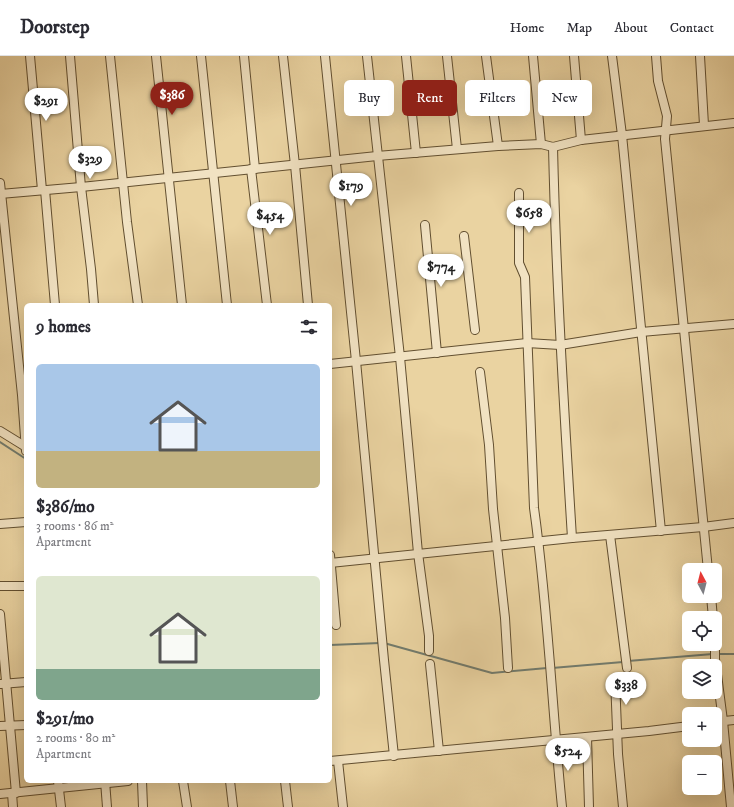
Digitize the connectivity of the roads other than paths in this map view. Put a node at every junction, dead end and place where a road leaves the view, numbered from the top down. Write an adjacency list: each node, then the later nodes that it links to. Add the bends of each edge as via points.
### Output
1 (30, 56): 37 (street)
2 (70, 56): 36 (street)
3 (110, 56): 34 (street)
4 (156, 56): 33 (street)
5 (201, 56): 32 (street)
6 (244, 56): 31 (street)
7 (283, 56): 30 (street)
8 (325, 56): 29 (street)
9 (367, 56): 28 (street)
10 (406, 56): 27 (street)
11 (447, 56): 26 (street)
12 (486, 56): 24 (street)
13 (533, 56): 23 (street)
14 (574, 56): 22 (street)
15 (612, 56): 21 (street)
16 (656, 56): 20 (street, via 658,81 667,116)
17 (700, 56): 19 (street)
18 (734, 123): 19 (street)
19 (704, 125): 20 (street)
20 (666, 130): 21 (street); 50 (street)
21 (622, 135): 22 (street); 52 (street)
22 (582, 140): 25 (street)
23 (541, 144): 24 (street); 25 (street)
24 (498, 146): 26 (street)
25 (553, 147): 54 (street)
26 (457, 149): 27 (street)
27 (416, 153): 28 (street)
28 (377, 156): 29 (street); 56 (street)
29 (336, 160): 30 (street); 57 (street)
30 (295, 165): 31 (street); 48 (street)
31 (253, 169): 32 (street); 47 (street)
32 (213, 174): 33 (street); 46 (street)
33 (168, 178): 34 (street); 45 (street)
34 (123, 182): 36 (street); 44 (street)
35 (0, 183): 39 (street)
36 (81, 187): 37 (street); 43 (street)
37 (44, 190): 39 (street); 42 (street)
38 (519, 193): 53 (street, via 519,263 525,277)
39 (0, 194): 60 (street)
40 (425, 225): 55 (street)
41 (464, 236): 51 (street)
42 (55, 303)
43 (94, 303)
44 (138, 303)
45 (182, 303)
46 (228, 303)
47 (267, 303)
48 (308, 303)
49 (734, 324): 50 (street)
50 (685, 329): 52 (street); 66 (street)
51 (475, 330)
52 (641, 332): 54 (street); 67 (street)
53 (527, 344): 54 (street); 55 (street); 70 (street, via 534,508)
54 (560, 345): 69 (street)
55 (437, 353): 56 (street)
56 (400, 357): 57 (street); 72 (street)
57 (356, 361): 58 (street); 73 (street)
58 (332, 364)
59 (480, 372): 71 (street, via 489,445)
60 (24, 395)
61 (0, 431): 62 (street)
62 (24, 448)
63 (24, 522): 65 (street)
64 (734, 523): 66 (street)
65 (0, 524)
66 (703, 527): 67 (street); 75 (street)
67 (661, 530): 68 (street)
68 (610, 535): 69 (street); 85 (street)
69 (572, 538): 70 (street)
70 (539, 542): 71 (street); 98 (street)
71 (496, 546): 72 (street); 84 (street)
72 (418, 553): 73 (street); 81 (street)
73 (374, 559): 74 (street); 101 (street)
74 (332, 560)
75 (707, 563)
76 (332, 582): 80 (street)
77 (0, 586): 78 (street)
78 (24, 586)
79 (0, 614): 88 (street)
80 (336, 625)
81 (429, 650)
82 (716, 651): 89 (street)
83 (430, 664): 100 (street)
84 (508, 668)
85 (627, 668)
86 (615, 679): 96 (street)
87 (24, 682): 88 (street)
88 (3, 683): 94 (street)
89 (718, 707)
90 (734, 720): 91 (street)
91 (722, 721)
92 (24, 725): 94 (street)
93 (0, 726): 94 (street)
94 (9, 726): 110 (street)
95 (682, 727): 96 (street)
96 (618, 734): 97 (street); 122 (street)
97 (587, 737): 98 (street); 121 (street)
98 (555, 740): 100 (street); 120 (street)
99 (722, 742): 123 (street)
100 (439, 751): 101 (street)
101 (394, 756): 102 (street)
102 (334, 761): 119 (street)
103 (90, 783): 109 (street)
104 (105, 783): 114 (street)
105 (142, 783): 115 (street)
106 (183, 783): 116 (street)
107 (230, 783): 117 (street)
108 (285, 783): 118 (street)
109 (59, 785): 110 (street); 113 (street)
110 (14, 793): 111 (street); 112 (street)
111 (0, 794)
112 (13, 807)
113 (61, 807)
114 (107, 807)
115 (143, 807)
116 (187, 807)
117 (233, 807)
118 (288, 807)
119 (343, 807)
120 (562, 807)
121 (589, 807)
122 (623, 807)
123 (731, 807)

